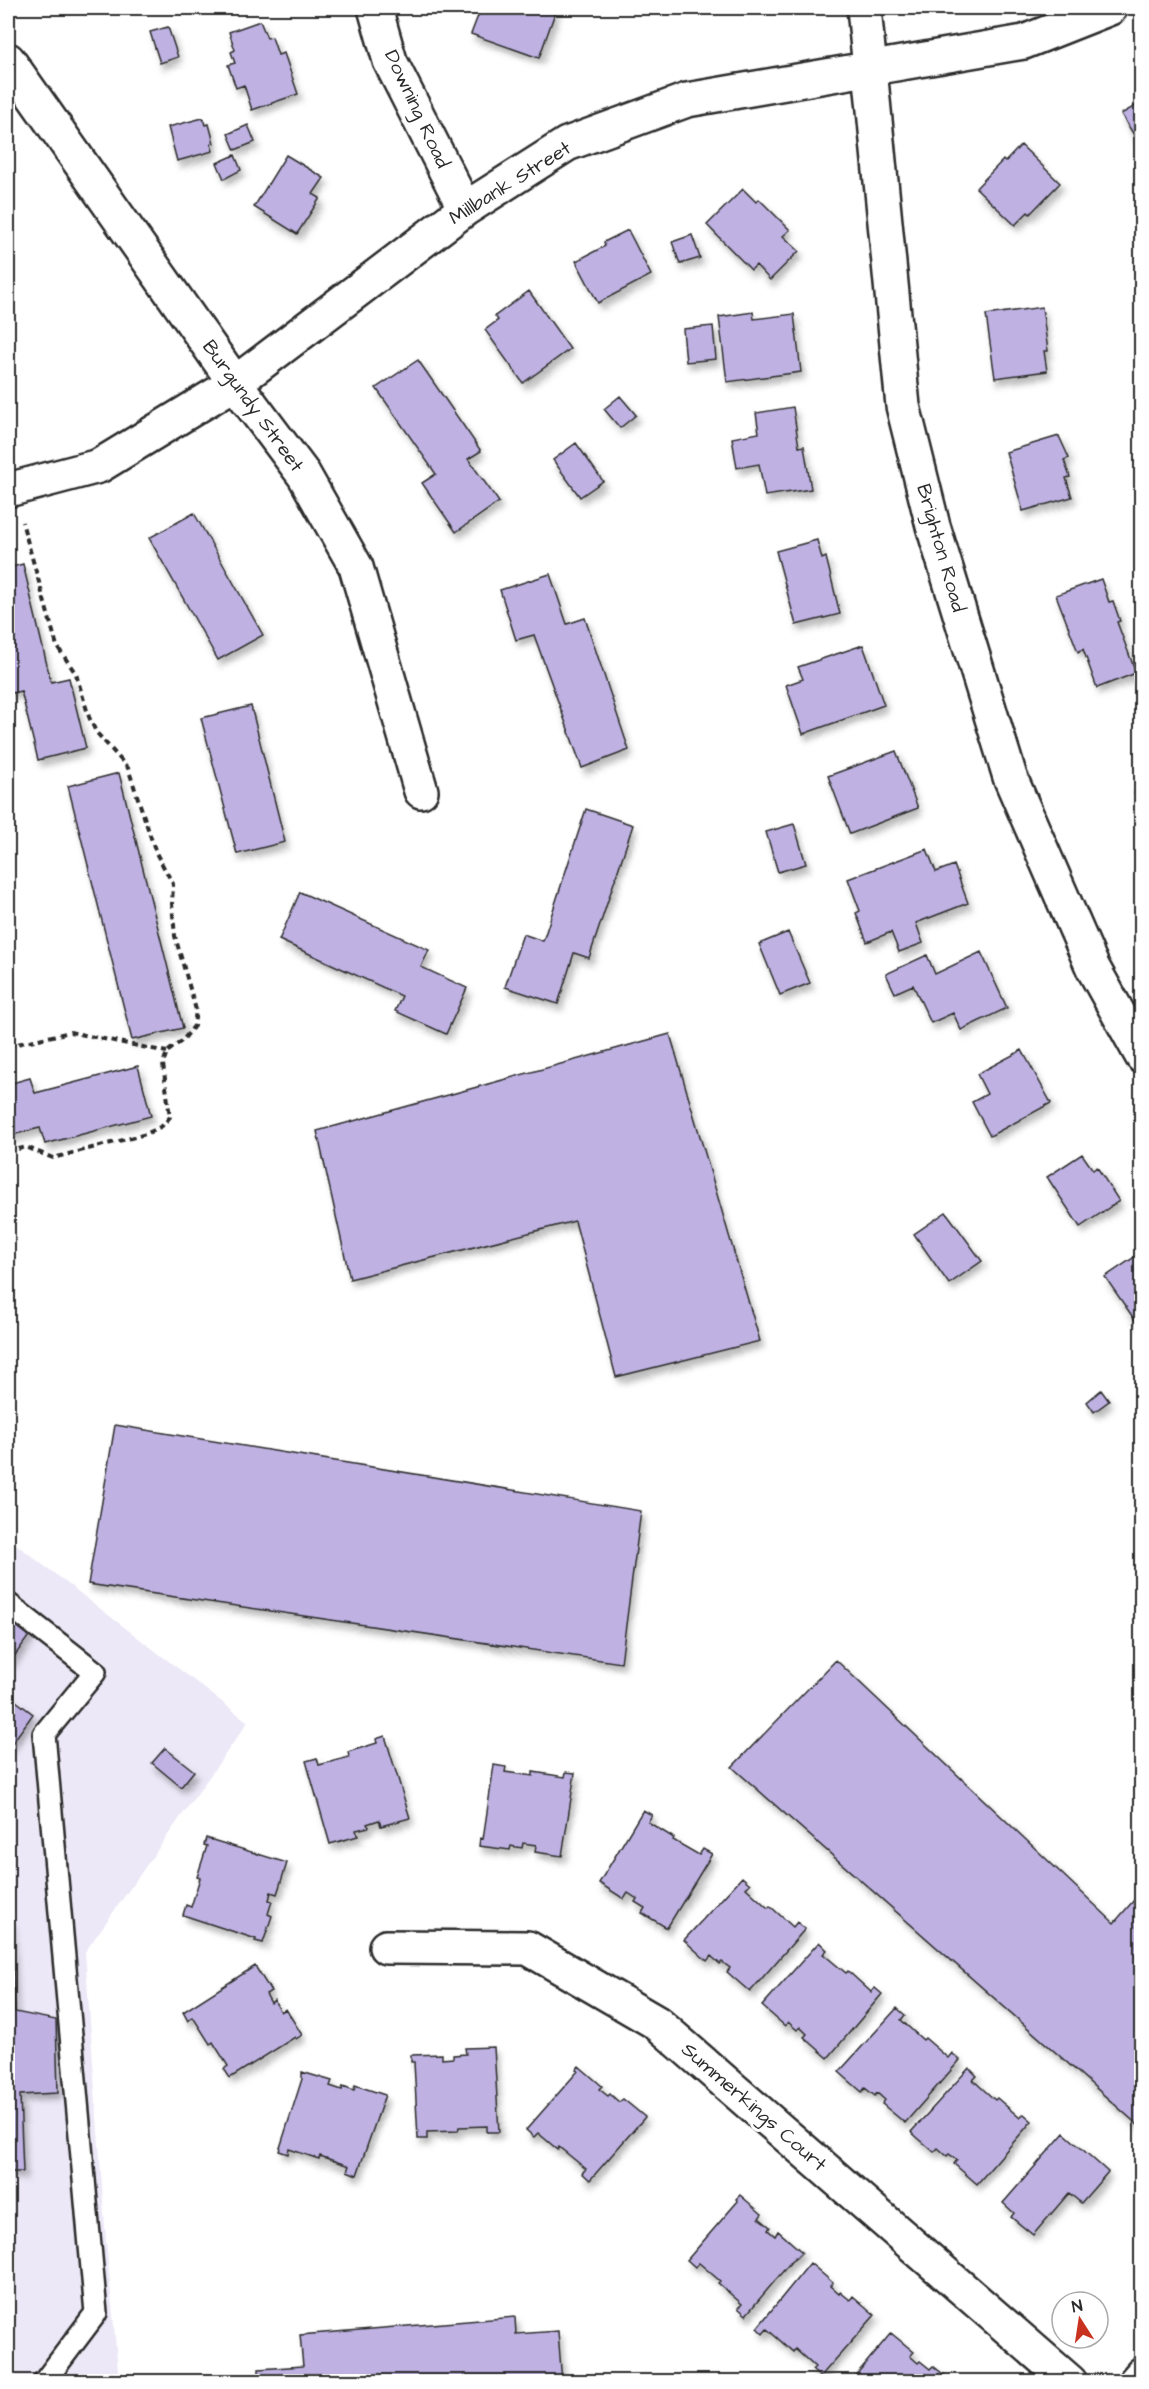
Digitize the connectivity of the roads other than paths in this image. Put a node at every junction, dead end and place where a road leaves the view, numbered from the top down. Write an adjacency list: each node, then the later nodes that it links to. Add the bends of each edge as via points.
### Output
1 (375, 8): 6 (street, Downing Road, via 390,61)
2 (864, 8): 5 (street, Brighton Road)
3 (1110, 8): 5 (street, Millbank Street, via 1024,42)
4 (8, 60): 7 (street, Burgundy Street)
5 (869, 67): 6 (street, Millbank Street, via 687,100 567,144); 10 (street, Brighton Road, via 903,406 933,526 1010,777 1093,968)
6 (465, 209): 7 (street, Millbank Street)
7 (235, 383): 8 (street, Millbank Street, via 99,466); 9 (street, Burgundy Street, via 304,475 356,567)
8 (14, 504)
9 (421, 791)
10 (1142, 1056)
11 (8, 1604): 14 (lane, via 95,1672 44,1734 96,2313)
12 (386, 1947): 15 (street, Summerkings Court, via 528,1948 657,2023)
13 (1142, 2374): 16 (street)
14 (44, 2382)
15 (1070, 2382)
16 (1135, 2382)

